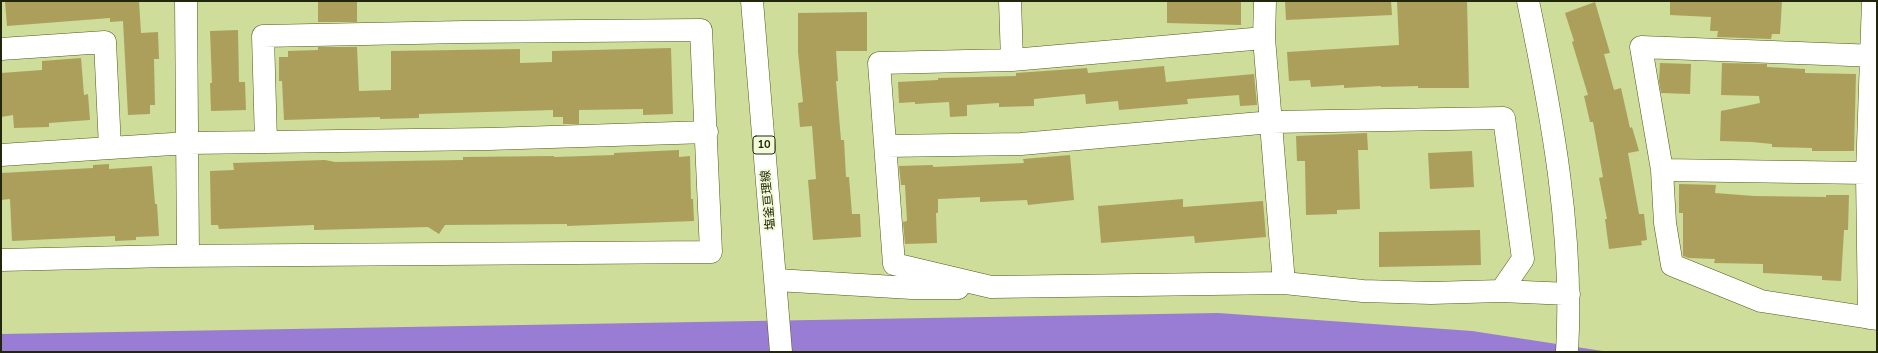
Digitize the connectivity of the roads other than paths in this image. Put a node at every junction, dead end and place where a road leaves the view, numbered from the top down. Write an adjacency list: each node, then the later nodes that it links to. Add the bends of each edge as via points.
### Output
1 (186, 1): 14 (street)
2 (752, 1): 23 (street, 塩釜亘理線 / 10)
3 (1010, 1): 10 (street)
4 (1265, 1): 7 (street)
5 (1528, 1): 26 (street, via 1555,143 1563,207)
6 (1873, 1): 9 (street)
7 (1264, 38): 10 (street); 11 (street)
8 (1, 49): 16 (street, via 104,42)
9 (1875, 56): 18 (street, via 1641,47); 19 (street)
10 (1012, 60): 15 (street, via 880,63)
11 (1272, 122): 15 (street, via 1021,144); 22 (street); 25 (street, via 1504,118 1523,259)
12 (707, 132): 13 (street, via 489,139); 13 (street, via 701,30 263,36); 20 (street, via 712,252)
13 (266, 142): 14 (street)
14 (188, 143): 16 (street); 20 (street)
15 (886, 146): 24 (street, via 894,264)
16 (110, 148): 17 (street)
17 (1, 155)
18 (1662, 170): 19 (street); 27 (street, via 1665,223 1672,265 1761,300)
19 (1867, 173): 27 (street)
20 (188, 256): 21 (street)
21 (1, 260)
22 (1284, 283): 24 (street); 25 (street, via 1363,291)
23 (776, 285): 24 (street); 28 (street, 塩釜亘理線 / 10)
24 (991, 287)
25 (1501, 291): 26 (street)
26 (1569, 294): 29 (street)
27 (1873, 318)
28 (781, 352)
29 (1567, 352)

